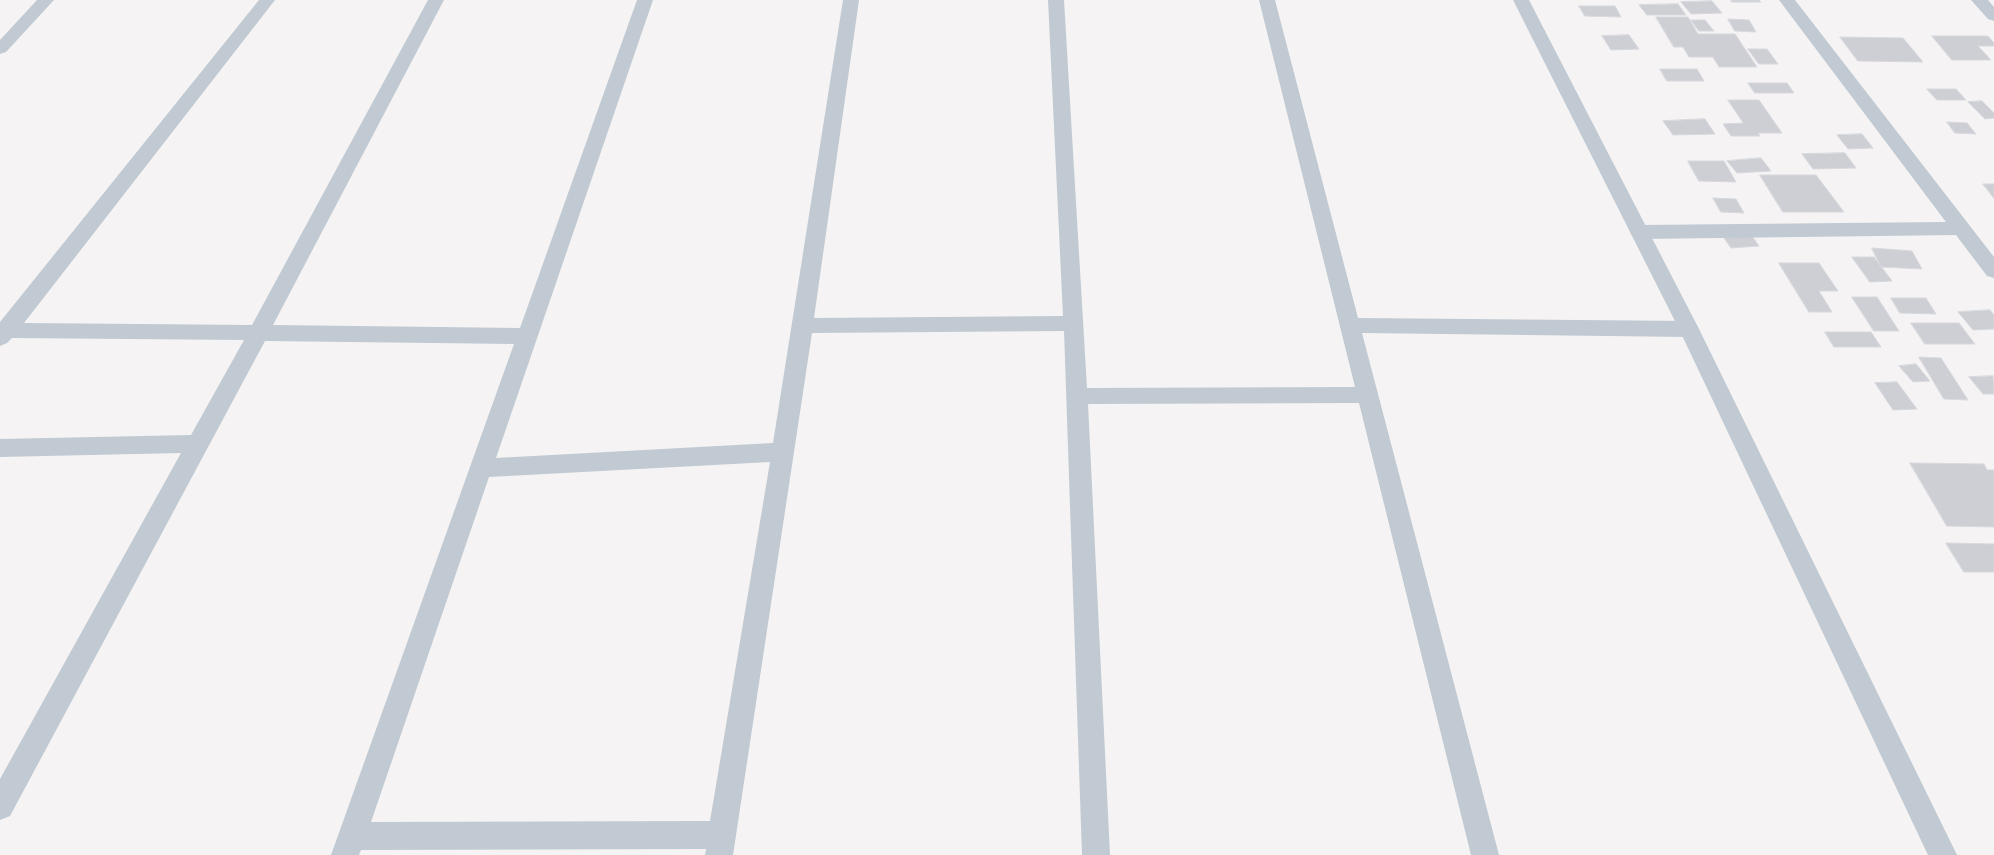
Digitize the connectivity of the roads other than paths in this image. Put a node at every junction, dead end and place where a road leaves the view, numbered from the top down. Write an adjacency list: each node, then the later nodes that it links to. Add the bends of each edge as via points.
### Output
1 (46, 0): 12 (street)
2 (267, 0): 21 (street)
3 (436, 0): 20 (street)
4 (645, 0): 22 (street)
5 (851, 0): 18 (street)
6 (1056, 0): 16 (street)
7 (1267, 0): 17 (street)
8 (1521, 0): 14 (street)
9 (1787, 0): 13 (street)
10 (1979, 0): 11 (street)
11 (1994, 16)
12 (0, 49)
13 (1961, 228): 14 (street); 15 (street)
14 (1640, 232): 19 (street)
15 (1994, 271)
16 (1074, 323): 18 (street); 24 (street)
17 (1351, 325): 19 (street); 23 (street)
18 (803, 326): 27 (street)
19 (1689, 329): 34 (street)
20 (259, 332): 21 (street); 22 (street); 25 (street)
21 (2, 333)
22 (528, 336): 28 (street)
23 (1368, 395): 24 (street); 33 (street)
24 (1078, 396): 32 (street)
25 (197, 444): 26 (street); 29 (street)
26 (0, 448)
27 (782, 452): 28 (street); 30 (street)
28 (481, 468): 31 (street)
29 (0, 806)
30 (720, 845): 31 (street)
31 (349, 846)
32 (1096, 855)
33 (1485, 855)
34 (1943, 855)

